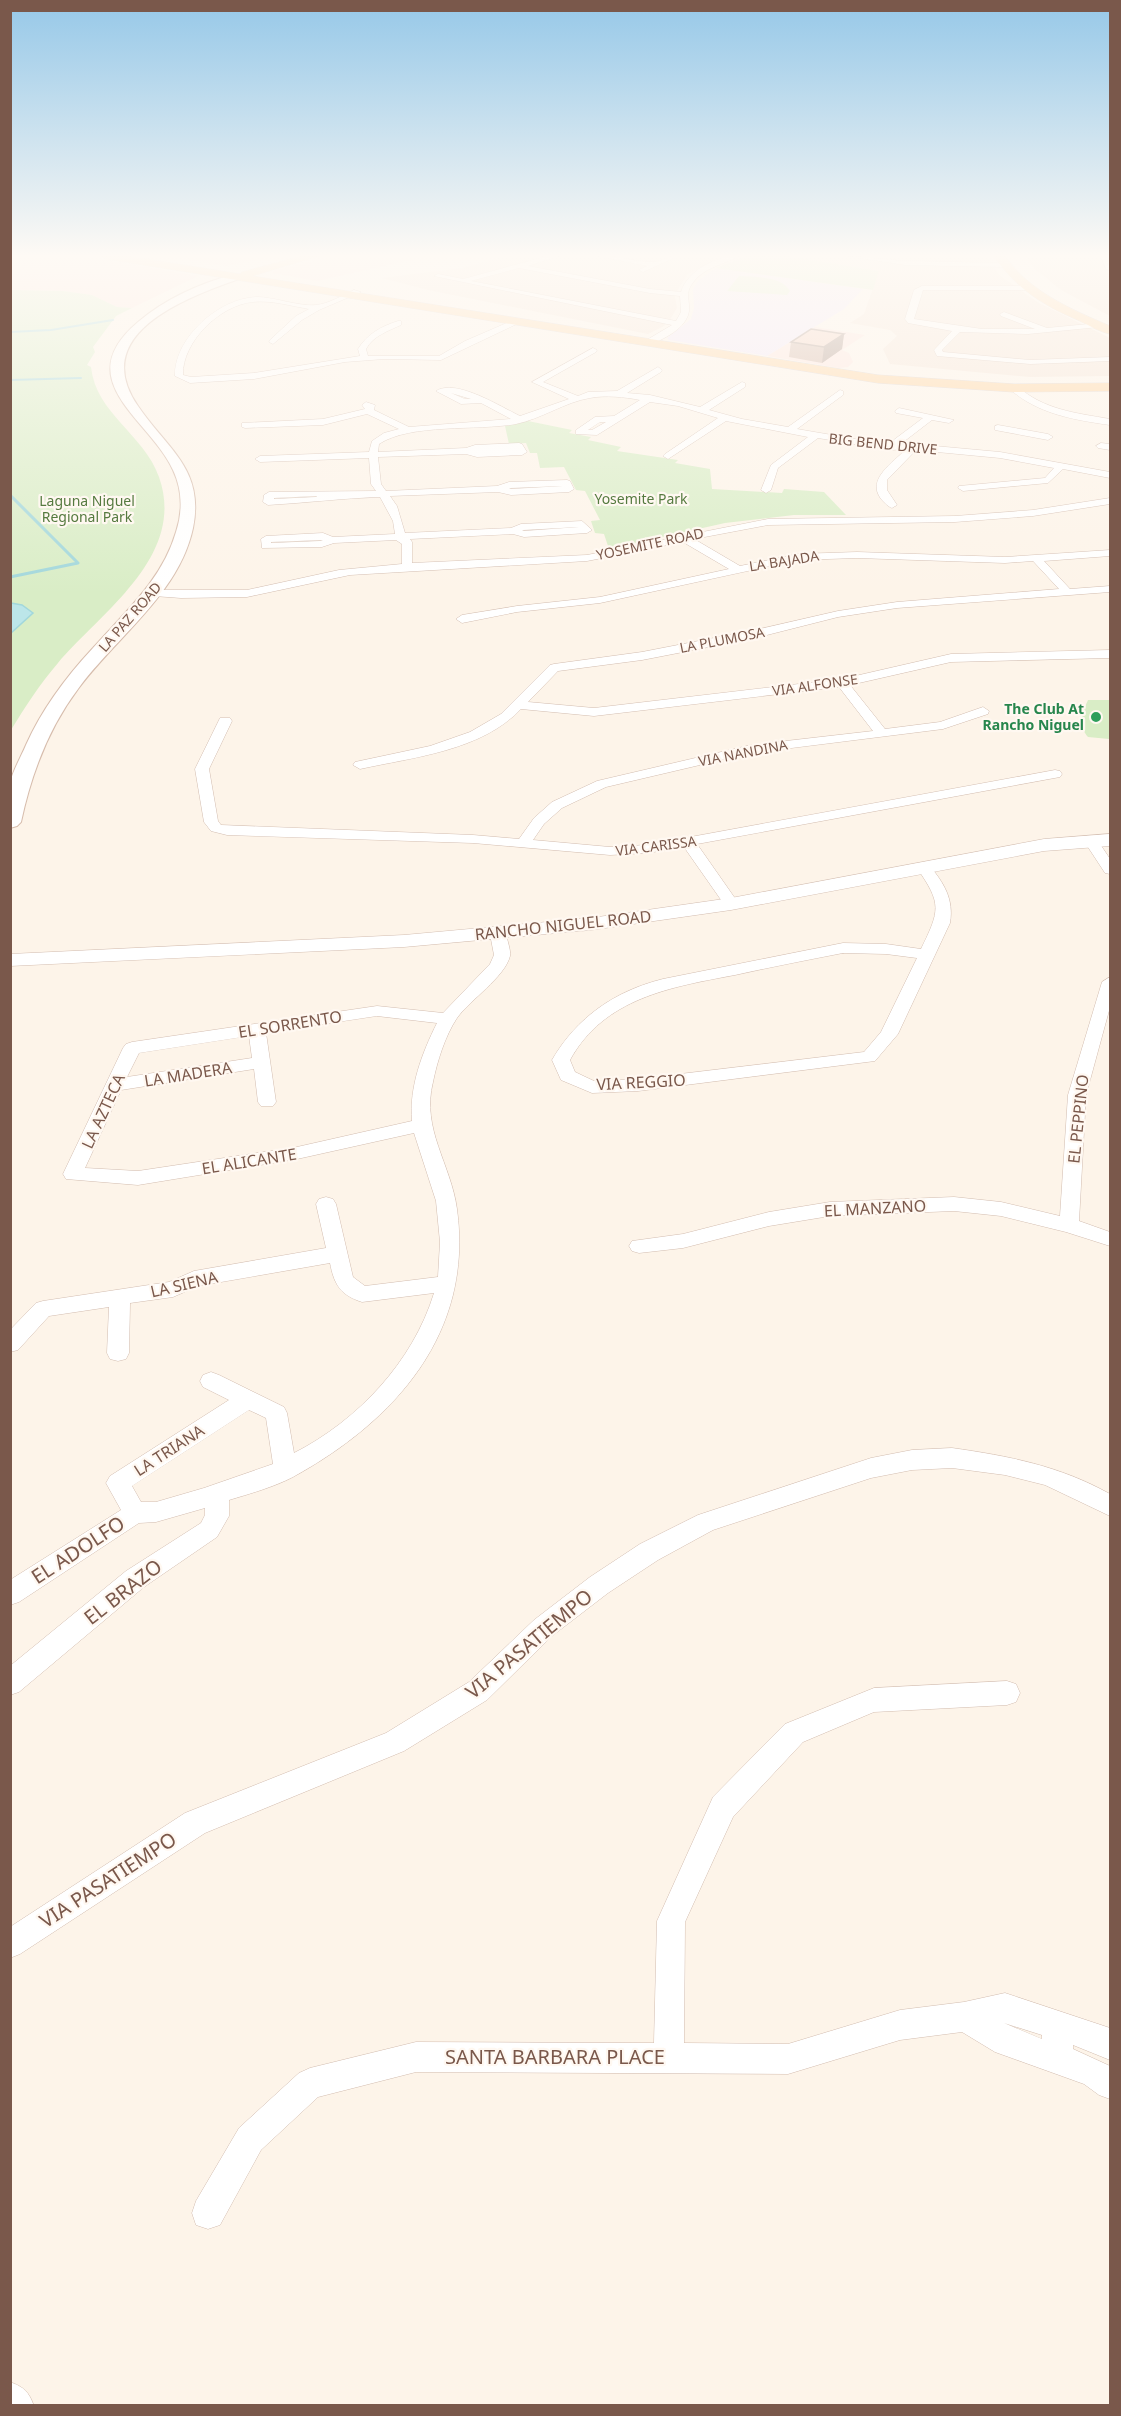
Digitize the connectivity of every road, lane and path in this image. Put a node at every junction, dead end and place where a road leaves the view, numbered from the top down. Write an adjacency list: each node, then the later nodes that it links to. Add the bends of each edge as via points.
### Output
1 (116, 369): 62 (main road, LA PAZ ROAD, via 123,393 171,451 187,488 185,530 178,552)
2 (179, 369): 3 (street, via 179,376 184,379)
3 (305, 369)
4 (560, 369): 13 (street, via 536,382)
5 (810, 369): 9 (main road, via 924,384)
6 (658, 370): 11 (street)
7 (742, 385): 18 (street)
8 (1110, 387): 9 (main road)
9 (1014, 388): 26 (street, via 1022,397 1054,411)
10 (840, 393): 30 (street)
11 (619, 394): 13 (street, BIG BEND DRIVE); 14 (street, BIG BEND DRIVE)
12 (108, 397): 51 (main road, via 161,461 171,482)
13 (579, 399): 24 (street, BIG BEND DRIVE)
14 (650, 399): 18 (street, BIG BEND DRIVE); 23 (street)
15 (356, 400): 17 (street, via 372,407)
16 (479, 401): 24 (street)
17 (368, 411): 27 (street, via 323,422); 29 (street)
18 (701, 411): 22 (street, BIG BEND DRIVE)
19 (899, 411): 20 (street)
20 (916, 414): 21 (street); 31 (street, via 902,427)
21 (930, 417): 25 (street); 31 (street, via 916,429)
22 (724, 418): 30 (street, BIG BEND DRIVE); 39 (street)
23 (616, 419)
24 (520, 420): 29 (street, BIG BEND DRIVE)
25 (949, 420)
26 (1110, 422)
27 (245, 425)
28 (998, 428): 34 (street)
29 (408, 430): 38 (street, BIG BEND DRIVE, via 380,439)
30 (789, 431): 32 (street, BIG BEND DRIVE)
31 (905, 431): 35 (street)
32 (815, 436): 35 (street, BIG BEND DRIVE); 46 (street, via 774,467)
33 (1048, 437): 34 (street, via 1026,437)
34 (1006, 445): 36 (street, BIG BEND DRIVE); 42 (street, BIG BEND DRIVE)
35 (887, 446): 36 (street, BIG BEND DRIVE)
36 (917, 449): 50 (street, via 882,479 879,486)
37 (467, 451): 38 (street)
38 (373, 455): 40 (street); 47 (street, via 376,484)
39 (668, 456)
40 (260, 459)
41 (1110, 463): 43 (street)
42 (1061, 465): 43 (street, BIG BEND DRIVE); 44 (street, via 1048,480)
43 (1107, 474)
44 (963, 488)
45 (498, 489): 45 (street, via 509,485 567,483 569,489); 47 (street)
46 (766, 490)
47 (384, 494): 48 (street); 53 (street, via 392,506)
48 (269, 499)
49 (1110, 501): 54 (street, YOSEMITE ROAD, via 1059,510 935,520 768,522)
50 (892, 505)
51 (170, 524): 62 (main road, via 169,553 149,589); 64 (main road, LA PAZ ROAD, via 140,587)
52 (513, 531): 52 (street, via 521,527 582,524 587,530 524,534); 53 (street)
53 (400, 538): 55 (street, via 332,540 323,536); 58 (street, via 395,543)
54 (684, 538): 58 (street, YOSEMITE ROAD, via 589,558); 59 (street)
55 (266, 542)
56 (1110, 553): 57 (street, LA BAJADA)
57 (1036, 558): 59 (street, LA BAJADA, via 825,555); 61 (street)
58 (402, 568): 62 (street, YOSEMITE ROAD, via 349,572 244,593)
59 (737, 569): 63 (street, LA BAJADA, via 600,600)
60 (1110, 589): 61 (street, LA PLUMOSA)
61 (1067, 592): 67 (street, LA PLUMOSA, via 886,606 654,654 562,666 548,672)
62 (154, 593): 64 (main road, via 142,598 108,630); 74 (main road, LA PAZ ROAD, via 86,666 57,705 22,774)
63 (462, 619)
64 (97, 634): 69 (main road, LA PAZ ROAD)
65 (1110, 654): 66 (street, VIA ALFONSE, via 951,658)
66 (842, 683): 67 (street, VIA ALFONSE, via 594,711); 71 (street)
67 (519, 705): 72 (street, LA PLUMOSA, via 492,727 465,739)
68 (983, 711): 71 (street, VIA NANDINA, via 943,725)
69 (29, 718)
70 (225, 721): 76 (street, VIA CARISSA, via 202,770 211,822 216,828)
71 (882, 734): 76 (street, VIA NANDINA, via 751,749 602,784 579,791 543,813)
72 (360, 765)
73 (1055, 774): 77 (street, VIA CARISSA)
74 (10, 822)
75 (1101, 841): 78 (street, RANCHO NIGUEL ROAD, via 1044,845); 79 (street)
76 (524, 842): 77 (street, VIA CARISSA, via 610,851)
77 (689, 843): 80 (street)
78 (924, 868): 80 (street, RANCHO NIGUEL ROAD); 82 (street, VIA REGGIO, via 940,887 944,915)
79 (1110, 870)
80 (731, 904): 81 (street, RANCHO NIGUEL ROAD)
81 (498, 934): 83 (street, RANCHO NIGUEL ROAD); 85 (street, EL ADOLFO, via 502,955 497,966)
82 (927, 955): 82 (street, VIA REGGIO, via 889,1034 869,1057 592,1087 567,1076 561,1060 568,1046 592,1020 609,1007 653,987 843,948)
83 (10, 960)
84 (1110, 982): 94 (street, EL PEPPINO, via 1077,1095)
85 (448, 1019): 86 (street, EL SORRENTO, via 377,1011); 91 (street, EL ADOLFO, via 423,1077 419,1102)
86 (257, 1029): 87 (street, EL SORRENTO); 88 (street)
87 (132, 1048): 89 (street, LA AZTECA)
88 (261, 1062): 89 (street, LA MADERA); 90 (street)
89 (115, 1085): 92 (street, LA AZTECA)
90 (267, 1102)
91 (422, 1125): 92 (street, EL ALICANTE, via 297,1153 138,1178); 98 (street, EL ADOLFO, via 446,1200 450,1260)
92 (73, 1174)
93 (326, 1203): 97 (street)
94 (1069, 1225): 95 (street, EL MANZANO); 96 (street, EL MANZANO, via 1001,1209 954,1204 830,1209 769,1219 682,1241)
95 (1110, 1239)
96 (639, 1246)
97 (336, 1254): 98 (street, via 344,1281 362,1294); 99 (street, LA SIENA, via 194,1279 173,1288)
98 (446, 1284): 104 (street, EL ADOLFO, via 437,1317 393,1386 369,1413 332,1444)
99 (120, 1297): 100 (street, LA SIENA, via 43,1309); 101 (street)
100 (10, 1344)
101 (118, 1353)
102 (211, 1381): 103 (street)
103 (248, 1399): 104 (street, via 276,1413); 107 (street, LA TRIANA, via 118,1483)
104 (285, 1470): 105 (street, EL ADOLFO)
105 (217, 1493): 107 (street, EL ADOLFO, via 156,1512); 109 (street, EL BRAZO, via 218,1516 209,1530 135,1579)
106 (1110, 1506): 111 (street, VIA PASATIEMPO, via 1048,1476 952,1458 871,1468 706,1522 598,1585 543,1628 478,1691 432,1719 394,1742 195,1823)
107 (135, 1514): 108 (street, EL ADOLFO)
108 (10, 1594)
109 (10, 1683)
110 (1007, 1693): 115 (street, via 864,1704 794,1733 723,1807 671,1922)
111 (10, 1944)
112 (964, 2017): 113 (street, SANTA BARBARA PLACE, via 1005,2008); 115 (street, SANTA BARBARA PLACE, via 900,2025 788,2059); 116 (street, via 1006,2041)
113 (1057, 2024): 114 (street, SANTA BARBARA PLACE); 116 (street)
114 (1110, 2045)
115 (669, 2057): 118 (street, SANTA BARBARA PLACE, via 416,2057 310,2084 250,2139)
116 (1058, 2060): 117 (street, via 1093,2072)
117 (1110, 2084)
118 (208, 2213)
119 (10, 2399): 120 (street)
120 (17, 2406)

